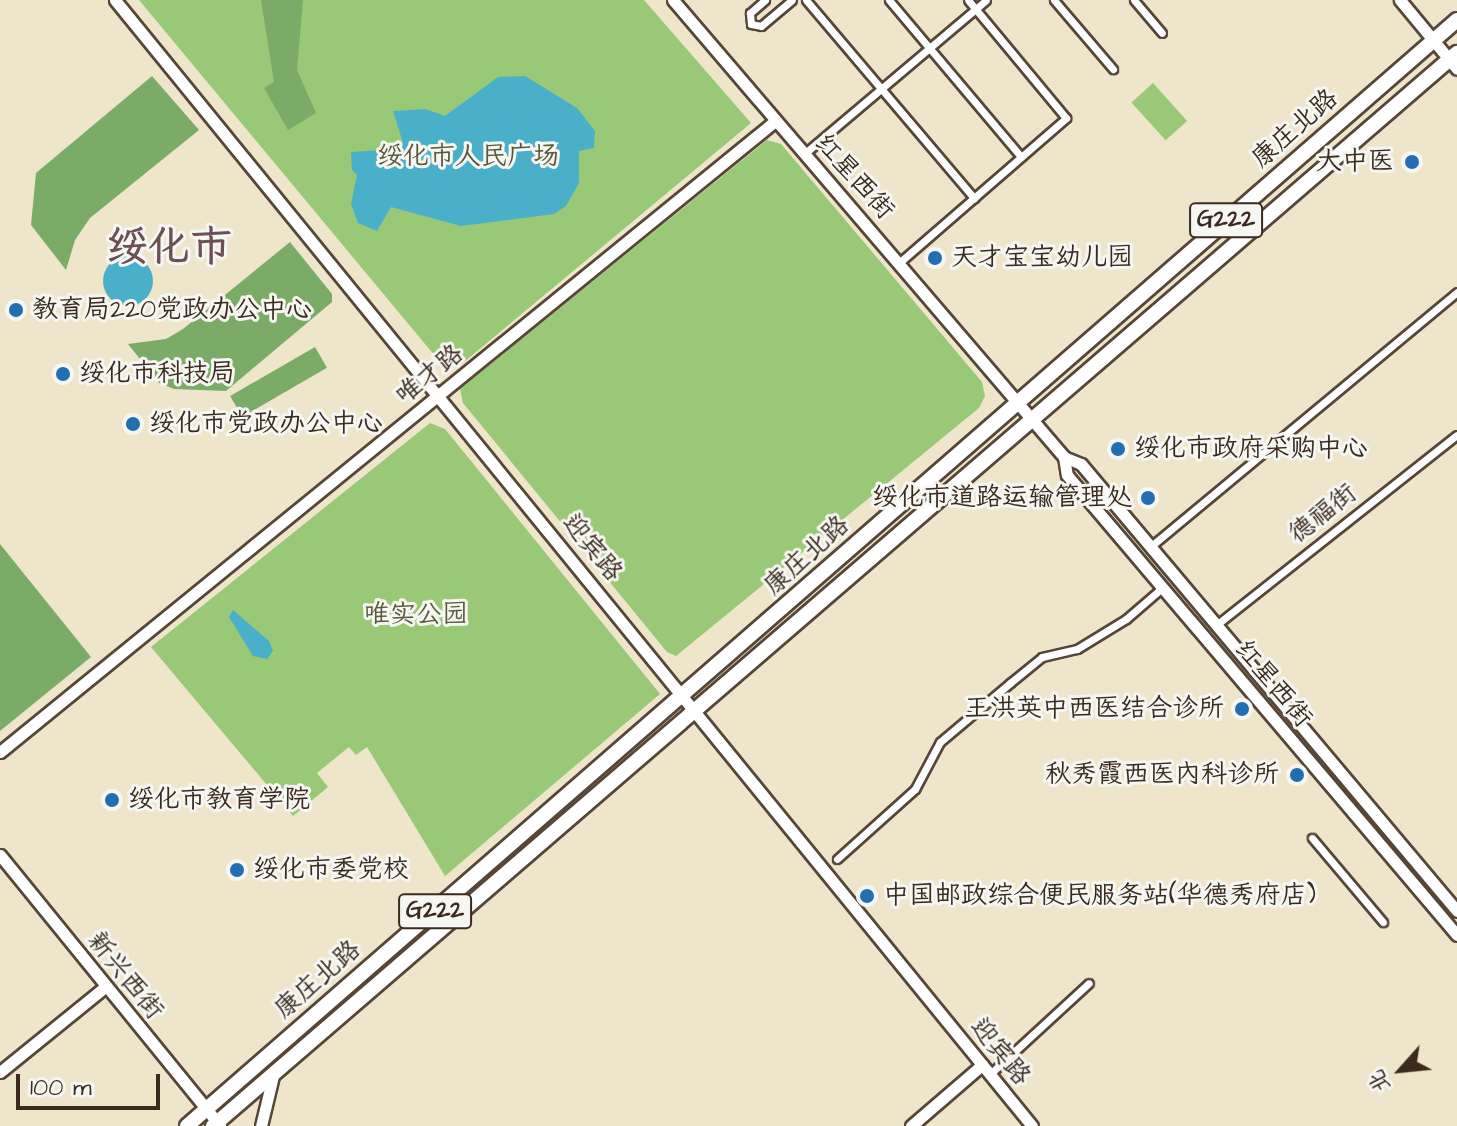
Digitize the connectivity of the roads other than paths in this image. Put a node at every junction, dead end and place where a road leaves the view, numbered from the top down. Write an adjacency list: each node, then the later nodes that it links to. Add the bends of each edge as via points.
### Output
1 (115, 0): 26 (main road, 迎宾路)
2 (673, 0): 20 (main road, 红星西街)
3 (765, 0): 4 (street, via 750,13 751,24 761,26)
4 (792, 0)
5 (806, 0): 19 (street)
6 (889, 0): 16 (street)
7 (968, 0): 12 (street)
8 (986, 0): 12 (street)
9 (1054, 0): 18 (street)
10 (1134, 0): 14 (street)
11 (1400, 0): 15 (main road)
12 (975, 9): 16 (street); 22 (street, via 1066,118)
13 (1457, 20): 15 (highway, 康庄北路 / G222)
14 (1162, 33)
15 (1434, 40): 17 (main road); 27 (highway, 康庄北路 / G222)
16 (929, 48): 19 (street); 22 (street)
17 (1455, 60): 28 (highway, 康庄北路 / G222)
18 (1113, 69)
19 (880, 87): 21 (street); 23 (street)
20 (775, 121): 21 (main road, 红星西街); 26 (main road, 唯才路)
21 (804, 154): 24 (main road, 红星西街)
22 (1021, 157): 23 (street)
23 (974, 198): 24 (street)
24 (900, 262): 27 (main road, 红星西街)
25 (1457, 292): 31 (street)
26 (440, 396): 35 (main road, 迎宾路); 37 (main road, 唯才路)
27 (1018, 401): 28 (main road, 红星西街); 35 (highway, 康庄北路 / G222)
28 (1032, 418): 30 (main road, 红星西街); 36 (highway, 康庄北路 / G222)
29 (1457, 435): 33 (street, 德福街)
30 (1064, 457): 31 (main road, 红星西街, via 1081,464); 32 (main road, 红星西街, via 1067,475)
31 (1150, 547): 33 (main road, 红星西街)
32 (1162, 588): 34 (main road, 红星西街); 42 (street, via 1126,619 1077,649 1042,657 1010,683 940,742 915,789)
33 (1215, 626): 34 (main road); 38 (main road, 红星西街)
34 (1203, 636): 39 (main road, 红星西街)
35 (684, 697): 36 (main road, 迎宾路); 51 (highway, 康庄北路 / G222)
36 (694, 709): 48 (main road, 迎宾路); 50 (highway, 康庄北路 / G222)
37 (0, 752)
38 (1363, 802): 39 (main road); 43 (main road, 红星西街)
39 (1352, 811): 45 (main road, 红星西街)
40 (1312, 838): 44 (street)
41 (0, 855): 47 (main road, 新兴西街)
42 (837, 859)
43 (1457, 911)
44 (1383, 922)
45 (1457, 935)
46 (1089, 983): 48 (street)
47 (105, 987): 49 (main road); 51 (main road, 新兴西街)
48 (986, 1069): 55 (main road); 56 (main road, 迎宾路)
49 (0, 1072)
50 (274, 1072): 52 (highway, 康庄北路 / G222); 54 (main road)
51 (205, 1111): 52 (main road, 新兴西街); 53 (highway, 康庄北路 / G222)
52 (216, 1125)
53 (187, 1126)
54 (261, 1126)
55 (911, 1126)
56 (1032, 1126)

